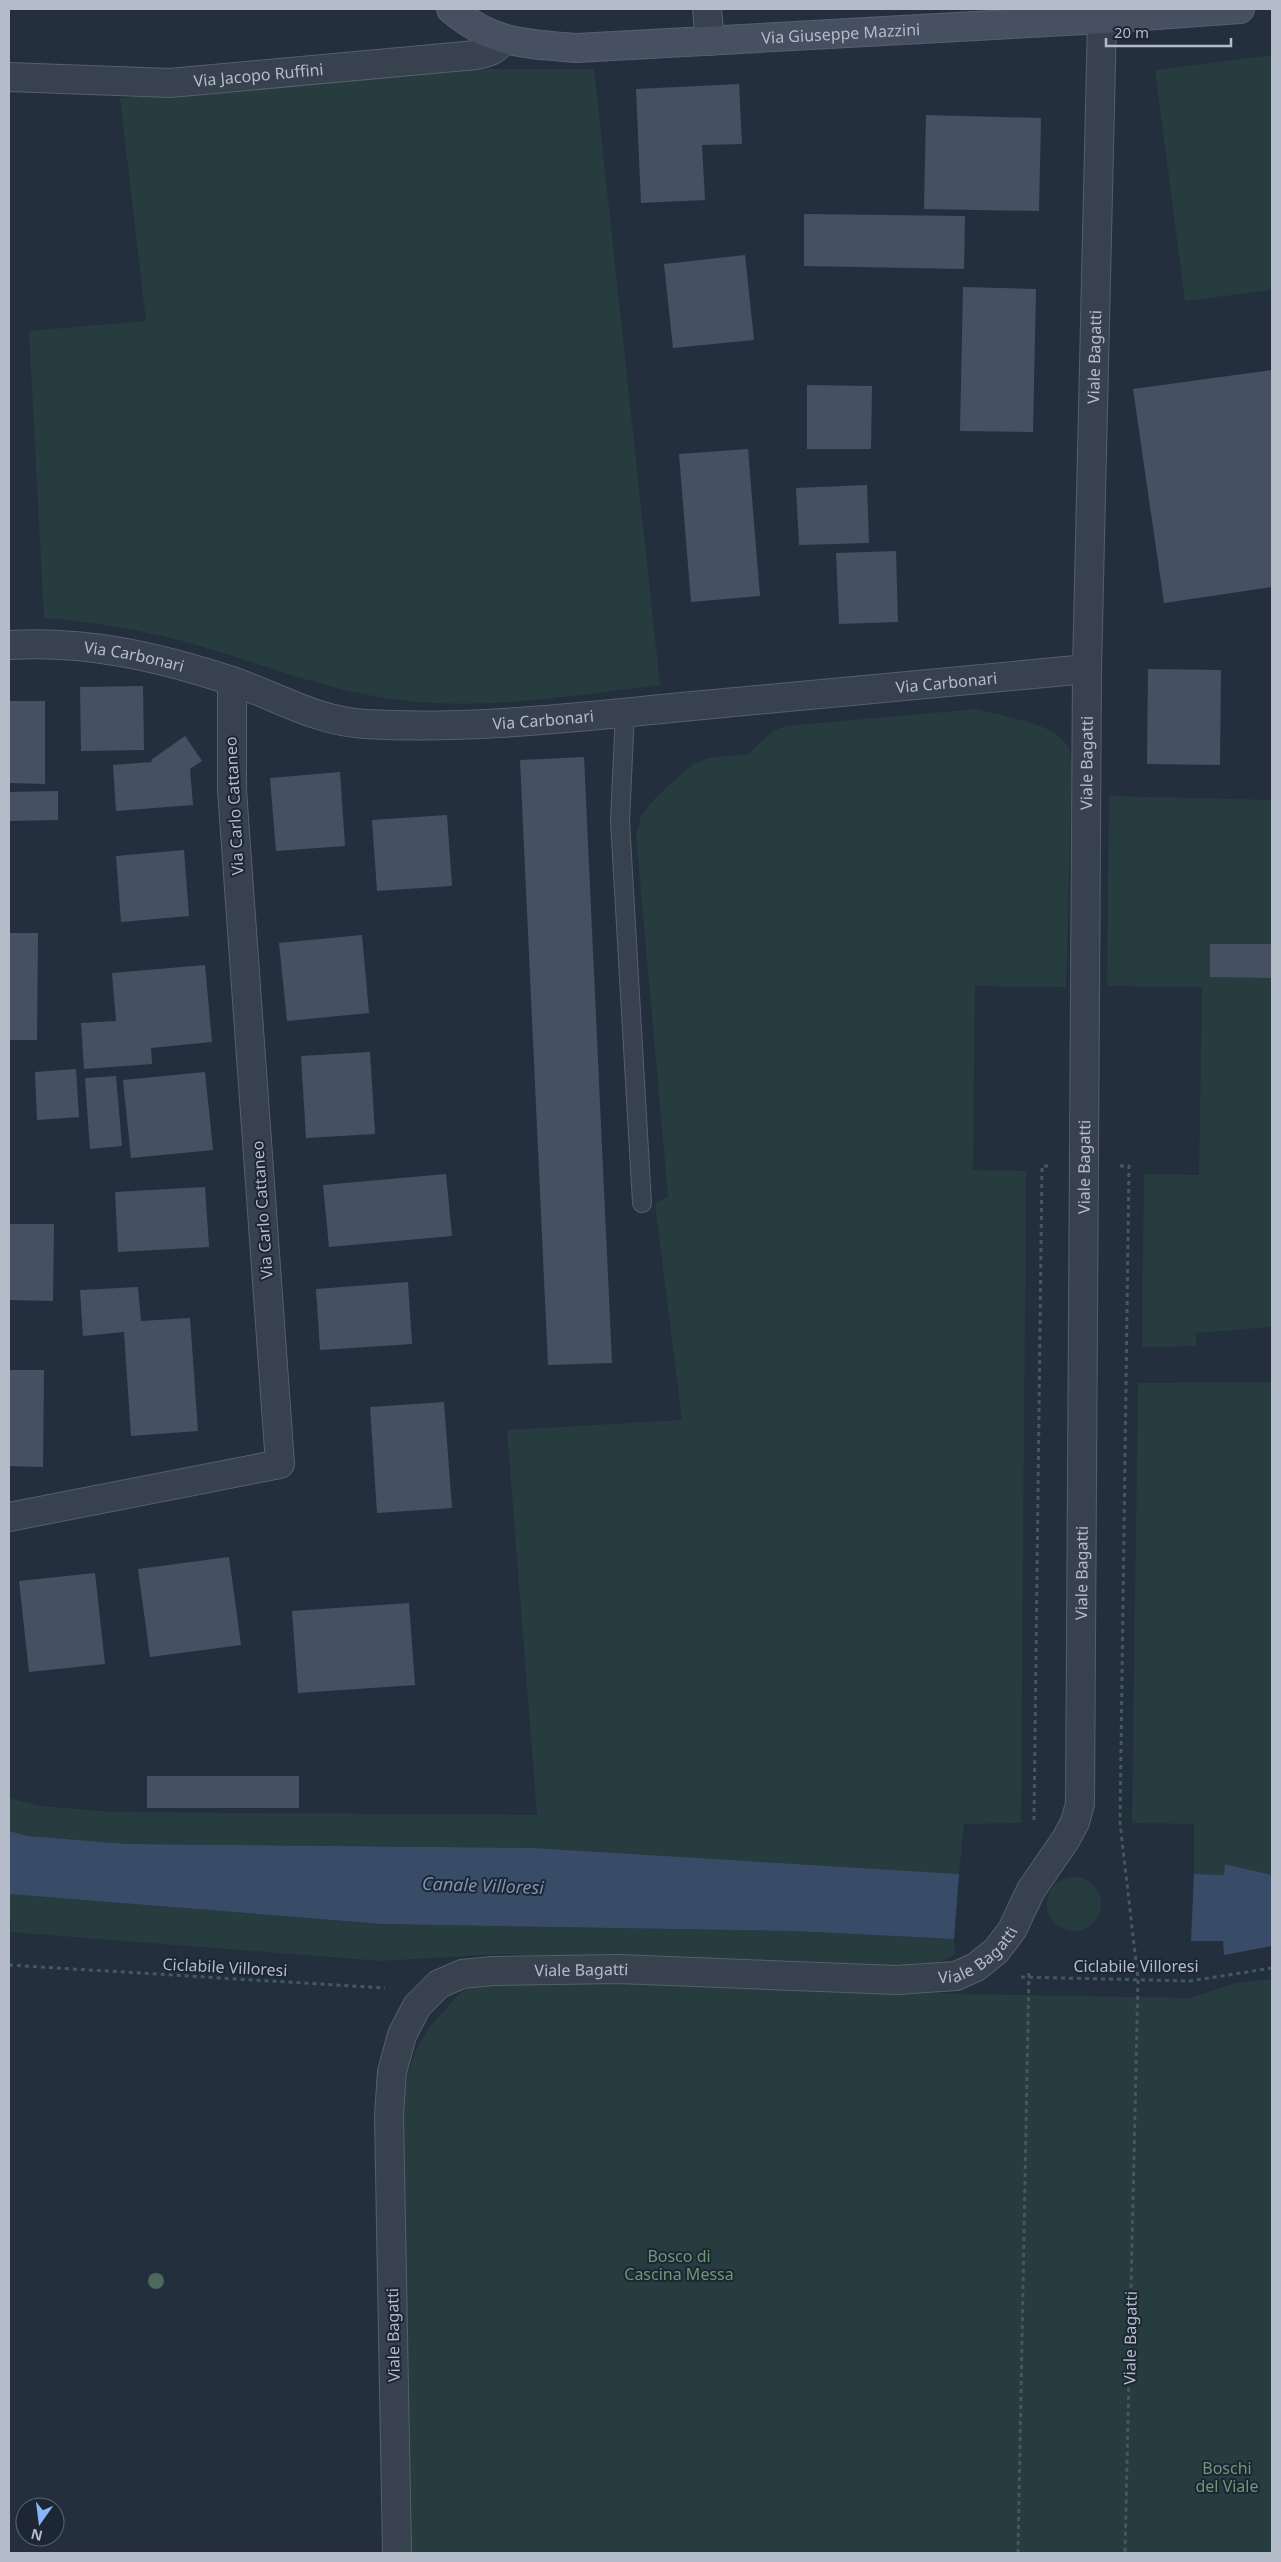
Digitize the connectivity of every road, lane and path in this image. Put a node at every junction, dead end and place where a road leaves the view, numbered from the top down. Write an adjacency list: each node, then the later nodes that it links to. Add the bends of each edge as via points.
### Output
1 (451, 9): 6 (street, Via Giuseppe Mazzini, via 467,22)
2 (707, 9): 7 (street)
3 (1240, 9): 4 (street, Via Giuseppe Mazzini)
4 (1196, 11): 5 (street, Via Giuseppe Mazzini)
5 (1102, 19): 7 (street, Via Giuseppe Mazzini); 10 (street, Viale Bagatti)
6 (503, 40): 7 (street, Via Giuseppe Mazzini, via 577,48); 8 (street, Via Jacopo Ruffini, via 489,53 476,55 199,81 130,83)
7 (710, 41)
8 (9, 76)
9 (9, 645): 11 (street, Via Carbonari, via 48,643 130,652)
10 (1087, 670): 12 (street, Via Carbonari); 19 (street, Viale Bagatti, via 1080,1794 1075,1822 1031,1890 1012,1930 996,1951 956,1976 897,1980 618,1969 493,1970 462,1974)
11 (232, 681): 12 (street, Via Carbonari, via 301,710 363,724 472,725); 14 (street, Via Carlo Cattaneo, via 232,790 280,1464)
12 (625, 712): 13 (lane, via 620,821)
13 (642, 1203)
14 (9, 1518)
15 (1120, 1823): 18 (path, Viale Bagatti)
16 (9, 1964): 19 (path, Ciclabile Villoresi, via 378,1988)
17 (1272, 1968): 18 (path, Ciclabile Villoresi, via 1190,1980)
18 (1138, 1979): 21 (path, Ciclabile Villoresi, via 1029,1978); 22 (path, Viale Bagatti)
19 (439, 1984): 20 (street, Viale Bagatti, via 417,2006 402,2035 392,2072 389,2107)
20 (397, 2553)
21 (1018, 2553)
22 (1125, 2553)

